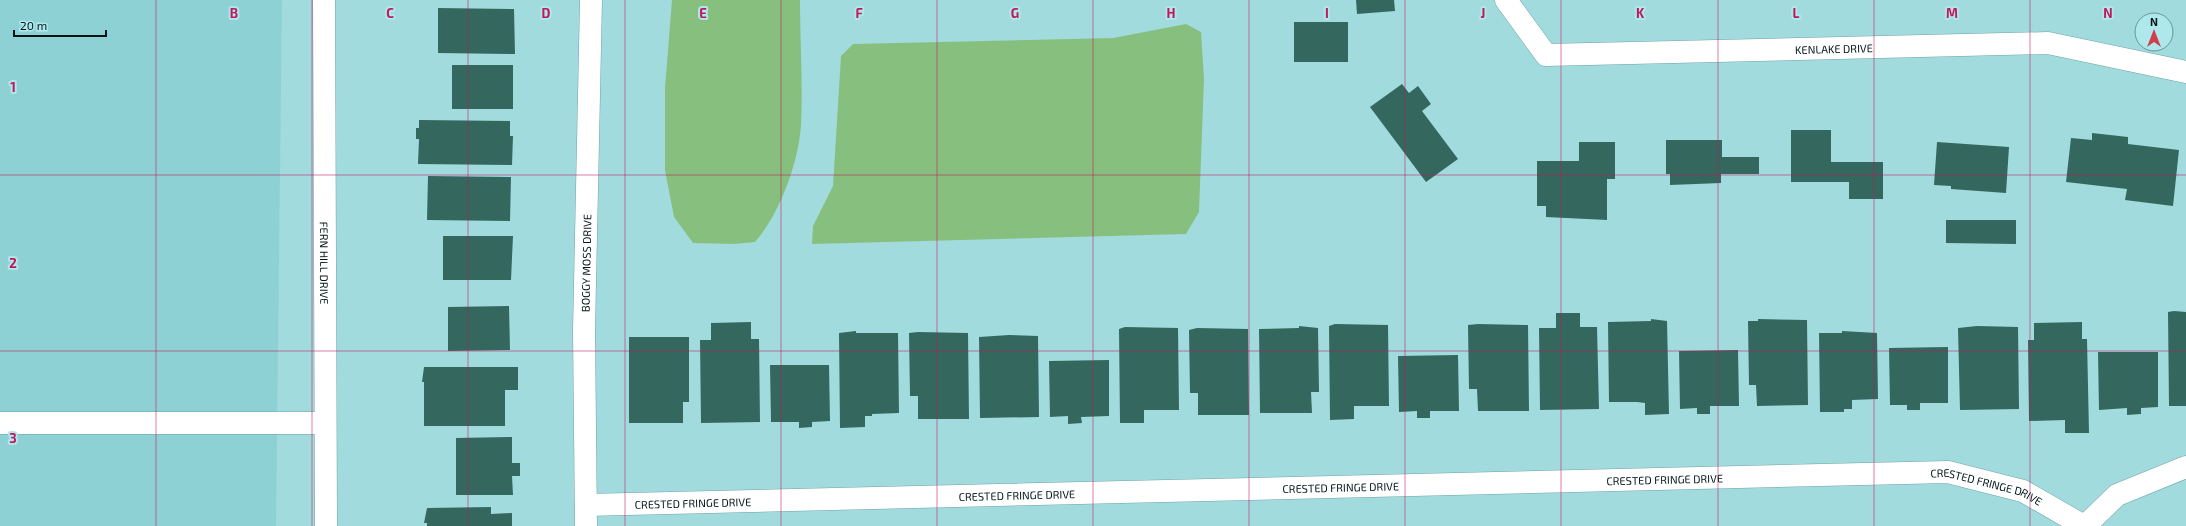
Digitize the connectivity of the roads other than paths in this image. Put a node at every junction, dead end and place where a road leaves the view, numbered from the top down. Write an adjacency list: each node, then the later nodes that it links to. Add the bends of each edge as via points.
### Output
1 (324, 0): 6 (street, FERN HILL DRIVE)
2 (591, 0): 8 (street, BOGGY MOSS DRIVE, via 584,331)
3 (1506, 0): 4 (street, KENLAKE DRIVE, via 1546,55 2048,43)
4 (2186, 72)
5 (0, 423): 6 (street)
6 (326, 423): 9 (street, FERN HILL DRIVE)
7 (2186, 467): 10 (street, via 2117,495)
8 (586, 516): 10 (street, CRESTED FRINGE DRIVE, via 1948,472 2024,491)
9 (326, 526)
10 (2085, 526)

